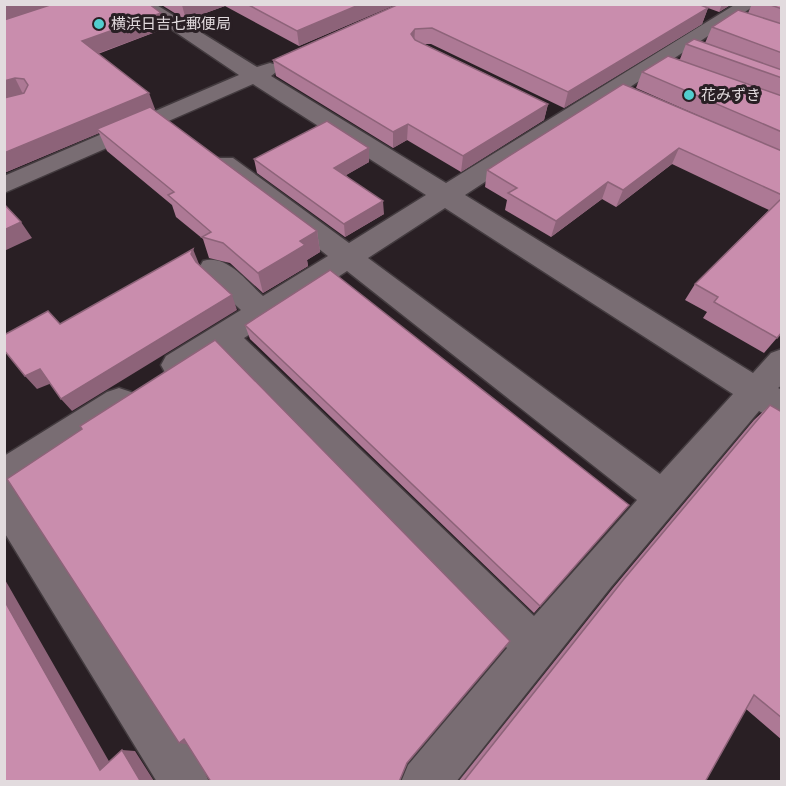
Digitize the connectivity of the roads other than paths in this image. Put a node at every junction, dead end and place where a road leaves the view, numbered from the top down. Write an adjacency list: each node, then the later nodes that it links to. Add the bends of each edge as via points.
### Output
1 (142, 4): 8 (street)
2 (750, 14): 3 (street, via 718,18)
3 (687, 45): 4 (street); 5 (street)
4 (708, 53)
5 (660, 61): 7 (street); 9 (street)
6 (288, 62): 8 (street)
7 (682, 70)
8 (255, 76): 12 (street); 13 (street)
9 (615, 89): 10 (street); 13 (street, via 555,115)
10 (635, 99)
11 (225, 163): 14 (street)
12 (4, 184)
13 (444, 196): 14 (street); 19 (street)
14 (350, 257): 16 (street); 22 (street)
15 (213, 268): 16 (street)
16 (262, 312): 17 (street)
17 (223, 336): 20 (street); 23 (street)
18 (782, 362): 19 (street)
19 (769, 400): 22 (street)
20 (4, 476)
21 (4, 497): 24 (street)
22 (662, 497): 23 (street)
23 (536, 647): 25 (street)
24 (185, 782)
25 (425, 782)

